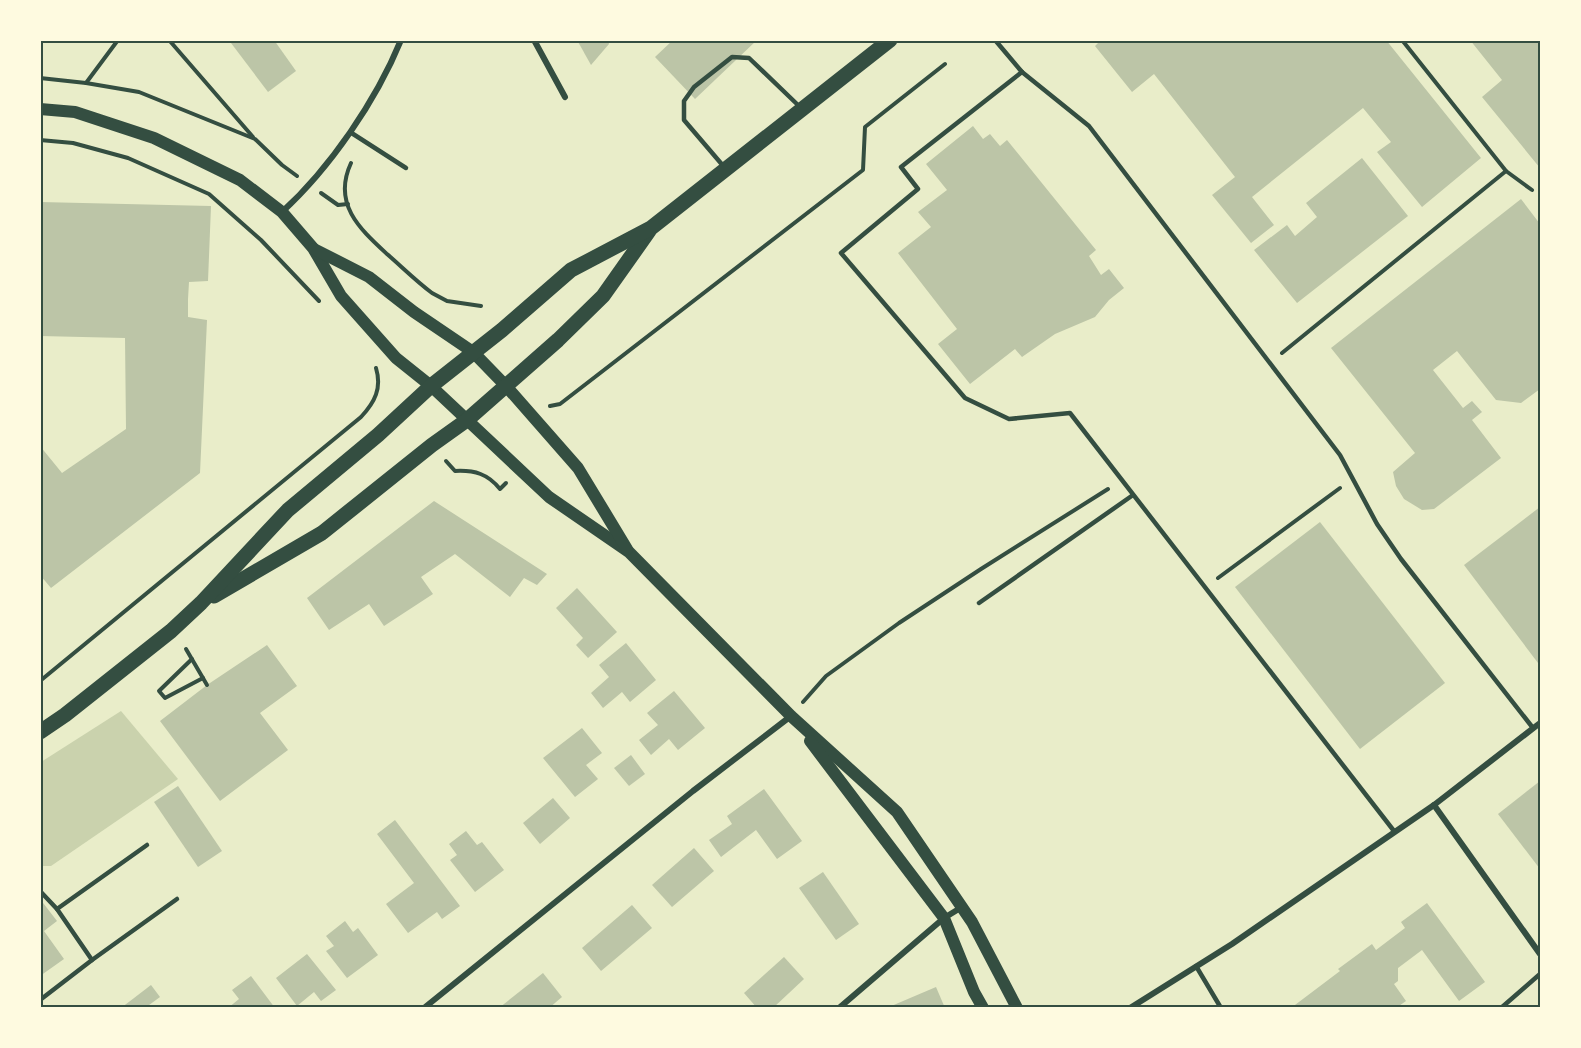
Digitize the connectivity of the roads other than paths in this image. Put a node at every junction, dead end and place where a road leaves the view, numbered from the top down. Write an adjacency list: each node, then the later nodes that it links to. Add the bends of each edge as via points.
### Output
1 (401, 40): 9 (street, via 377,91)
2 (534, 40): 6 (street)
3 (890, 40): 7 (main road)
4 (995, 40): 5 (lane)
5 (1022, 72): 19 (lane, via 901,167 918,189 841,253 965,399 1009,419 1070,413); 25 (lane, via 1089,126 1340,455 1401,559)
6 (565, 98)
7 (801, 108): 11 (main road); 11 (lane, via 749,58 732,57 694,87 684,101 684,120)
8 (40, 109): 12 (main road, via 75,112 154,138 240,180)
9 (350, 132): 10 (lane); 12 (street, via 303,193)
10 (406, 168)
11 (726, 169): 13 (main road)
12 (282, 212): 14 (main road)
13 (651, 228): 15 (main road, via 571,270); 17 (main road, via 603,296)
14 (313, 248): 15 (main road, via 369,277); 16 (main road, via 341,296 396,358)
15 (473, 352): 16 (main road); 17 (main road)
16 (431, 386): 18 (main road); 21 (main road, via 288,510)
17 (506, 386): 18 (main road); 20 (main road, via 578,468)
18 (467, 420): 20 (main road, via 549,497); 21 (main road, via 322,533)
19 (1133, 495): 22 (lane); 28 (lane)
20 (629, 552): 23 (main road)
21 (201, 603): 26 (main road, via 171,631)
22 (979, 603)
23 (791, 716): 32 (main road, via 897,812); 34 (main road); 40 (street)
24 (1540, 723): 25 (street)
25 (1533, 728): 27 (street)
26 (40, 732)
27 (1434, 805): 28 (street); 35 (street)
28 (1394, 831): 37 (street)
29 (147, 845): 33 (lane)
30 (40, 891): 33 (lane)
31 (177, 899): 36 (lane)
32 (962, 907): 34 (street); 43 (main road)
33 (57, 909): 36 (lane)
34 (944, 918): 41 (street); 42 (main road)
35 (1540, 954)
36 (92, 960): 39 (lane)
37 (1196, 966): 44 (street); 45 (lane)
38 (1540, 974): 46 (lane)
39 (40, 1000)
40 (424, 1008)
41 (839, 1008)
42 (983, 1008)
43 (1017, 1008)
44 (1130, 1008)
45 (1221, 1008)
46 (1501, 1008)

